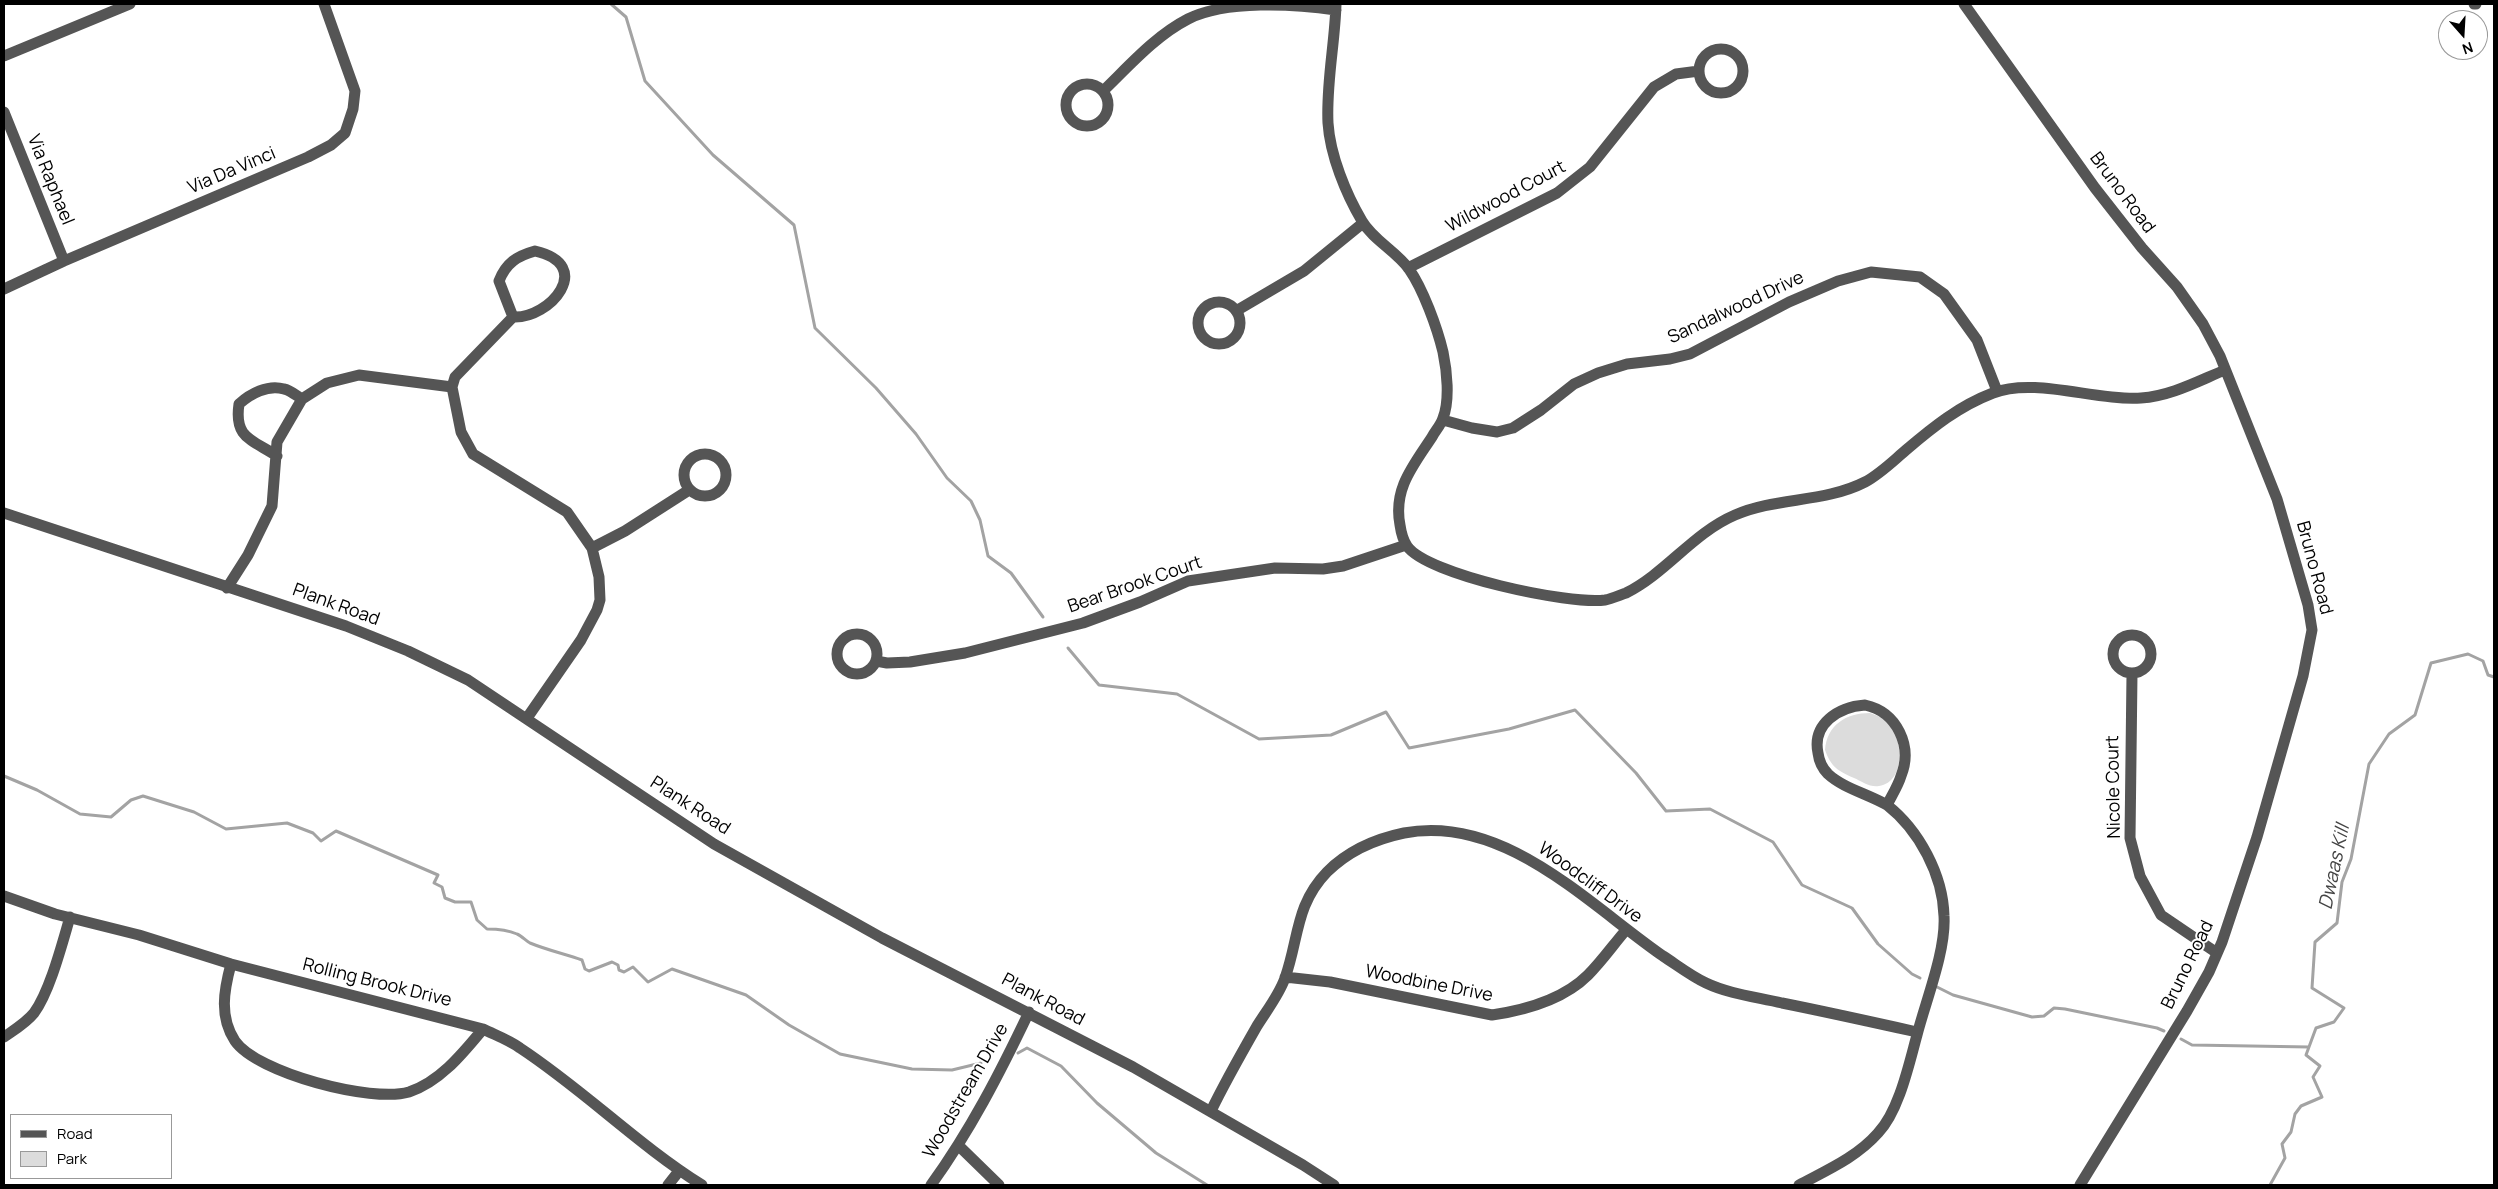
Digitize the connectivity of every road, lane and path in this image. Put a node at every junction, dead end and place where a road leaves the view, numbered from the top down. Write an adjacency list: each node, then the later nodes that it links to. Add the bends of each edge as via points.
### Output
1 (130, 4): 5 (street)
2 (324, 4): 10 (street, Via Da Vinci, via 355,91 354,109 344,133 331,145 308,157)
3 (1964, 4): 15 (street, Bruno Road, via 2095,188 2177,287 2203,324)
4 (1336, 7): 7 (street, via 1225,8 1188,18 1145,51); 9 (street, via 1328,125 1334,160)
5 (4, 56)
6 (1699, 71): 11 (street, Wildwood Court, via 1676,74 1654,87 1590,167 1557,193)
7 (1103, 91)
8 (4, 112): 10 (street, Via Raphael)
9 (1363, 223): 11 (street); 13 (street, via 1304,271)
10 (64, 260): 12 (street, Via Da Vinci)
11 (1408, 268): 19 (street, via 1425,302 1442,351 1446,386)
12 (4, 289)
13 (1236, 311)
14 (513, 316): 14 (street, via 523,317 549,303 562,291 565,278 560,263 551,255 535,251 520,256 503,271 499,281); 16 (street, via 455,377)
15 (2225, 370): 17 (street, via 2172,392 2143,398 2113,398 2027,388); 33 (street, Bruno Road, via 2280,509 2308,604 2312,630 2303,676 2257,837)
16 (452, 387): 18 (street, via 359,374 327,383); 24 (street, via 461,432 473,454 567,512)
17 (1997, 391): 19 (street, Sandalwood Drive, via 1977,340 1944,294 1920,277 1871,272 1838,281 1789,302 1690,354 1627,364 1598,373 1574,384 1513,428 1497,432); 23 (street, via 1960,407 1865,482 1827,496 1767,505 1736,514 1712,527 1644,581 1625,593 1603,600 1559,596 1475,580 1419,558)
18 (302, 399): 20 (street, via 278,442); 20 (street, via 284,389 270,389 257,391 239,404 239,428)
19 (1443, 420): 23 (street, via 1398,494 1399,521)
20 (277, 456): 25 (street, via 272,506 248,555)
21 (689, 490): 24 (street)
22 (4, 513): 25 (street, Plank Road)
23 (1406, 545): 26 (street, Bear Brook Court, via 1343,566 1275,568 1188,581 1083,623 965,653 910,662)
24 (592, 548): 28 (street, via 600,589 597,610 582,640)
25 (227, 588): 28 (street, Plank Road, via 346,626 408,651 468,680)
26 (876, 661)
27 (2132, 674): 33 (street, Nicole Court, via 2130,838 2140,876 2161,915)
28 (527, 718): 36 (street, Plank Road, via 714,844 882,938)
29 (1887, 804): 29 (street, via 1834,779 1820,763 1816,746 1818,732 1842,710 1872,706 1893,719 1901,735 1905,762); 38 (street, via 1916,837 1931,863 1944,916 1942,943)
30 (4, 896): 31 (street, Rolling Brook Drive)
31 (70, 917): 34 (street, Rolling Brook Drive); 39 (street, via 35,1012)
32 (1626, 930): 35 (street, Woodbine Drive, via 1587,976 1566,992 1520,1011 1492,1015 1330,982); 35 (street, Woodcliff Drive, via 1545,869 1516,852 1467,834 1416,831 1365,845 1328,872 1307,900 1292,942); 38 (street, Woodcliff Drive, via 1706,983)
33 (2217, 953): 49 (street, Bruno Road, via 2187,1011)
34 (231, 964): 37 (street, Rolling Brook Drive); 37 (street, via 223,1007 235,1041 251,1056 271,1066 335,1089 390,1095 410,1092 439,1076)
35 (1285, 977): 40 (street, Woodcliff Drive)
36 (1029, 1012): 40 (street, Plank Road); 41 (street, Woodstream Drive, via 997,1080)
37 (483, 1029): 42 (street, Rolling Brook Drive, via 519,1047)
38 (1917, 1032): 48 (street, via 1899,1092 1879,1133 1854,1155)
39 (4, 1037)
40 (1211, 1111): 47 (street, Plank Road)
41 (959, 1146): 45 (street, Woodstream Drive); 46 (street)
42 (679, 1171): 43 (street); 44 (street, Rolling Brook Drive)
43 (668, 1185)
44 (702, 1185)
45 (931, 1185)
46 (999, 1185)
47 (1334, 1185)
48 (1799, 1185)
49 (2080, 1185)

